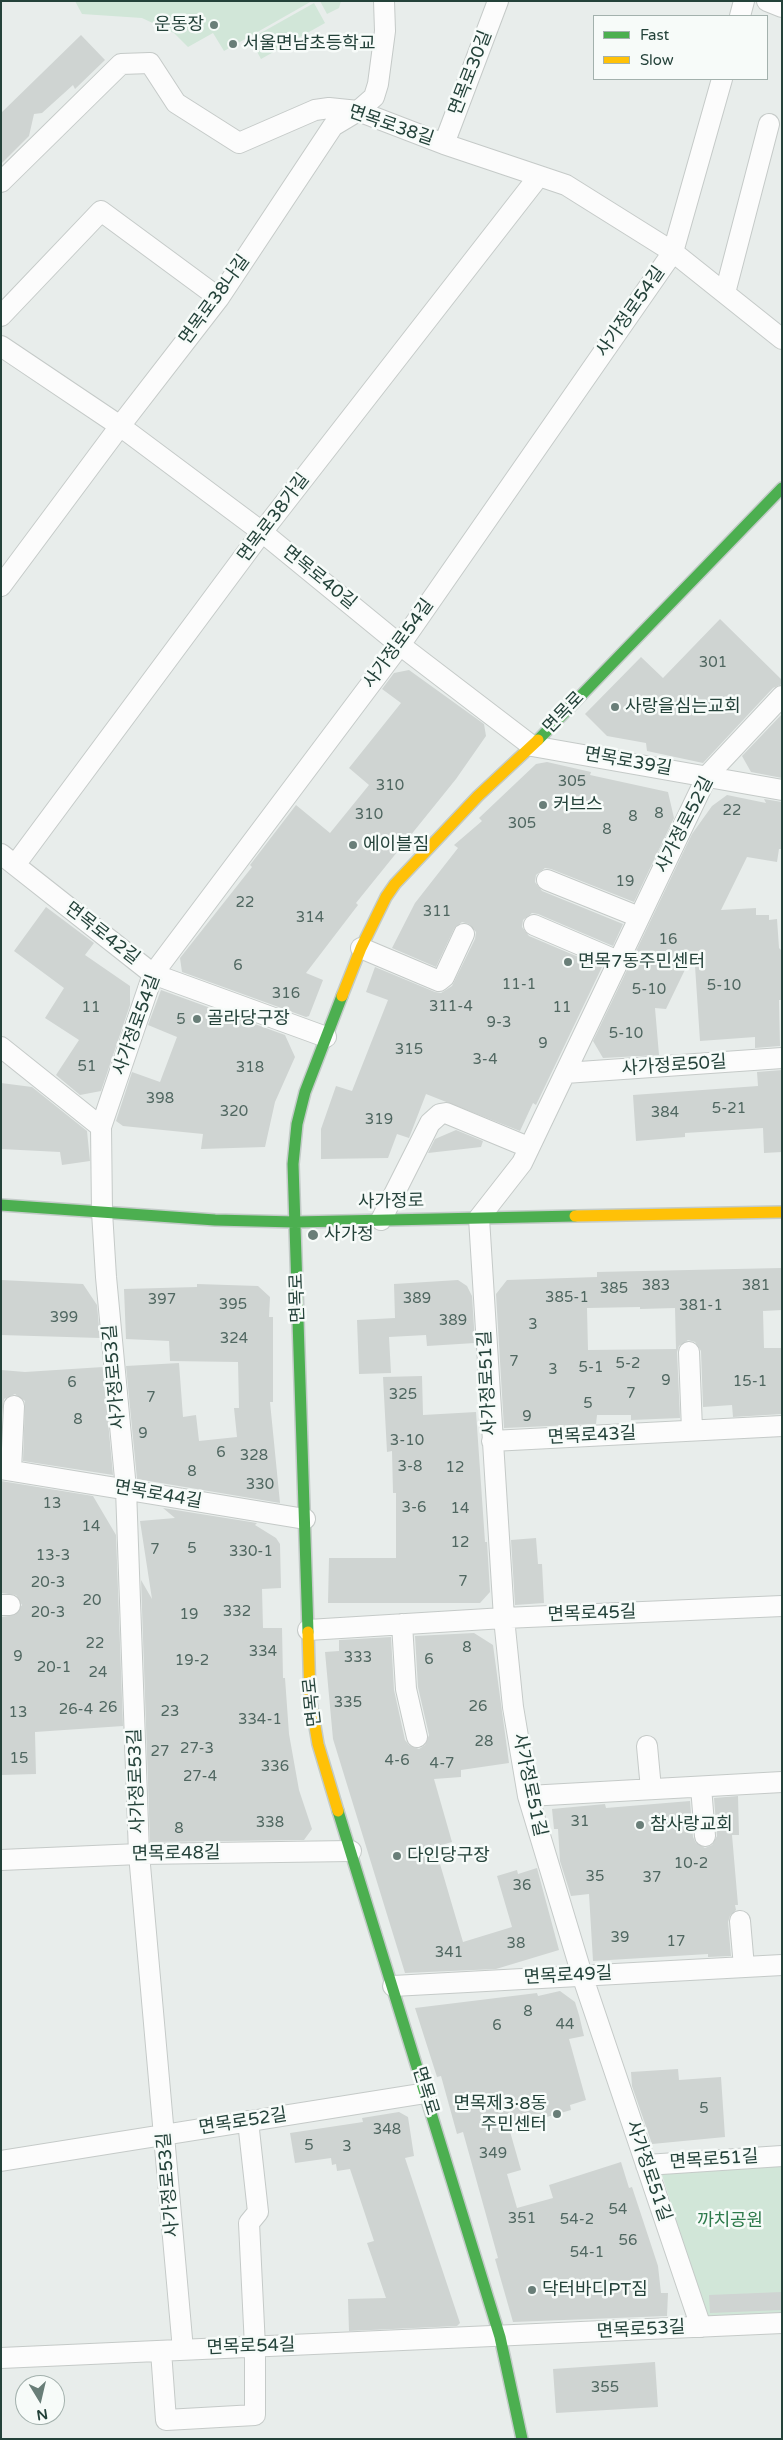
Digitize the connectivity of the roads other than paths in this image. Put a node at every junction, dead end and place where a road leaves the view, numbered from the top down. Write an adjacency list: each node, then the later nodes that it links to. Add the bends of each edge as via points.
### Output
1 (384, 1): 8 (street, 면목로38나길, via 385,30 377,90)
2 (498, 1): 10 (street, 면목로30길)
3 (744, 1): 6 (street)
4 (767, 1): 5 (street)
5 (782, 7)
6 (740, 15)
7 (722, 80): 13 (street, 사가정로54길)
8 (358, 111): 10 (street, 면목로38길); 12 (street, 면목로38길, via 316,110 239,142 176,103 150,63 121,64); 15 (street, 면목로38나길, via 333,126)
9 (770, 124): 14 (street)
10 (444, 144): 11 (street, 면목로38길)
11 (539, 176): 13 (street, 면목로38길, via 571,188); 21 (street, 면목로38가길)
12 (1, 182)
13 (673, 252): 14 (street, 면목로38길); 23 (street, 사가정로54길)
14 (725, 293): 17 (street, 면목로38길)
15 (219, 298): 16 (street, via 100,211); 19 (street, 면목로38나길)
16 (1, 316)
17 (782, 339)
18 (2, 347): 19 (street, 면목로40길)
19 (120, 426): 21 (street, 면목로40길); 22 (street, 면목로38나길)
20 (782, 488): 25 (street, 면목로)
21 (262, 532): 23 (street, 면목로40길); 28 (street, 면목로38가길)
22 (1, 586)
23 (400, 645): 25 (street, 면목로40길); 35 (street, 사가정로54길)
24 (782, 696): 26 (street, 사가정로52길)
25 (532, 746): 26 (street, 면목로39길); 33 (street, 면목로, via 478,796 407,870 386,897)
26 (707, 776): 27 (street, 면목로39길); 30 (street, 사가정로52길)
27 (782, 790)
28 (8, 859): 35 (street, 면목로42길)
29 (547, 880): 30 (street)
30 (639, 917): 34 (street, 사가정로52길)
31 (534, 925): 34 (street)
32 (464, 934): 33 (street, via 441,980)
33 (361, 948): 36 (street, 면목로)
34 (618, 961): 39 (street, 사가정로52길)
35 (154, 974): 36 (street, 면목로42길); 40 (street, 사가정로54길)
36 (326, 1037): 47 (street, 면목로, via 305,1092 297,1124)
37 (1, 1047): 40 (street)
38 (782, 1058): 39 (street, 사가정로50길)
39 (565, 1073): 41 (street, 사가정로52길)
40 (101, 1127): 43 (street, 사가정로54길)
41 (528, 1148): 45 (street, 사가정로52길, via 522,1163); 46 (street, via 446,1113 440,1114 430,1123)
42 (1, 1205): 43 (street, 사가정로)
43 (102, 1212): 47 (street, 사가정로); 54 (street, 사가정로53길)
44 (782, 1212): 45 (street, 사가정로)
45 (479, 1218): 46 (street, 사가정로); 52 (street, 사가정로51길)
46 (381, 1220): 47 (street, 사가정로)
47 (295, 1222): 55 (street, 면목로)
48 (689, 1352): 51 (street)
49 (14, 1406): 53 (street, 면목로44길)
50 (782, 1426): 51 (street, 면목로43길)
51 (692, 1430): 52 (street, 면목로43길)
52 (492, 1441): 57 (street, 사가정로51길)
53 (6, 1470): 54 (street, 면목로44길)
54 (126, 1489): 55 (street, 면목로44길); 68 (street, 사가정로53길)
55 (305, 1519): 59 (street, 면목로)
56 (782, 1606): 57 (street, 면목로45길)
57 (504, 1618): 58 (street, 면목로45길); 65 (street, 사가정로51길, via 513,1708)
58 (402, 1624): 59 (street, 면목로45길); 60 (street, via 406,1689)
59 (308, 1630): 67 (street, 면목로, via 310,1697 318,1744)
60 (417, 1736)
61 (647, 1746): 64 (street)
62 (782, 1782): 63 (street)
63 (701, 1787): 64 (street); 66 (street)
64 (651, 1790): 65 (street)
65 (528, 1796): 73 (street, 사가정로51길)
66 (705, 1836)
67 (351, 1851): 68 (street, 면목로48길); 74 (street, 면목로)
68 (139, 1854): 69 (street, 면목로48길); 77 (street, 사가정로53길)
69 (1, 1860)
70 (740, 1921): 72 (street)
71 (782, 1966): 72 (street, 면목로49길)
72 (744, 1967): 73 (street, 면목로49길)
73 (582, 1975): 74 (street, 면목로49길); 80 (street, 사가정로51길)
74 (393, 1986): 75 (street, 면목로)
75 (426, 2093): 76 (street, 면목로52길); 83 (street, 면목로)
76 (248, 2121): 77 (street, 면목로52길); 84 (street, via 258,2212 249,2223)
77 (164, 2135): 79 (street, 면목로52길); 85 (street, 사가정로53길)
78 (782, 2156): 80 (street, 면목로51길)
79 (1, 2161)
80 (646, 2165): 82 (street, 사가정로51길)
81 (782, 2323): 82 (street, 면목로53길)
82 (701, 2327): 83 (street, 면목로53길)
83 (500, 2337): 84 (street, 면목로54길); 88 (street, 면목로)
84 (255, 2347): 85 (street, 면목로54길); 86 (street, via 255,2414 166,2420)
85 (183, 2350): 86 (street, 면목로54길)
86 (161, 2351): 87 (street, 면목로54길)
87 (1, 2358)
88 (522, 2439)

